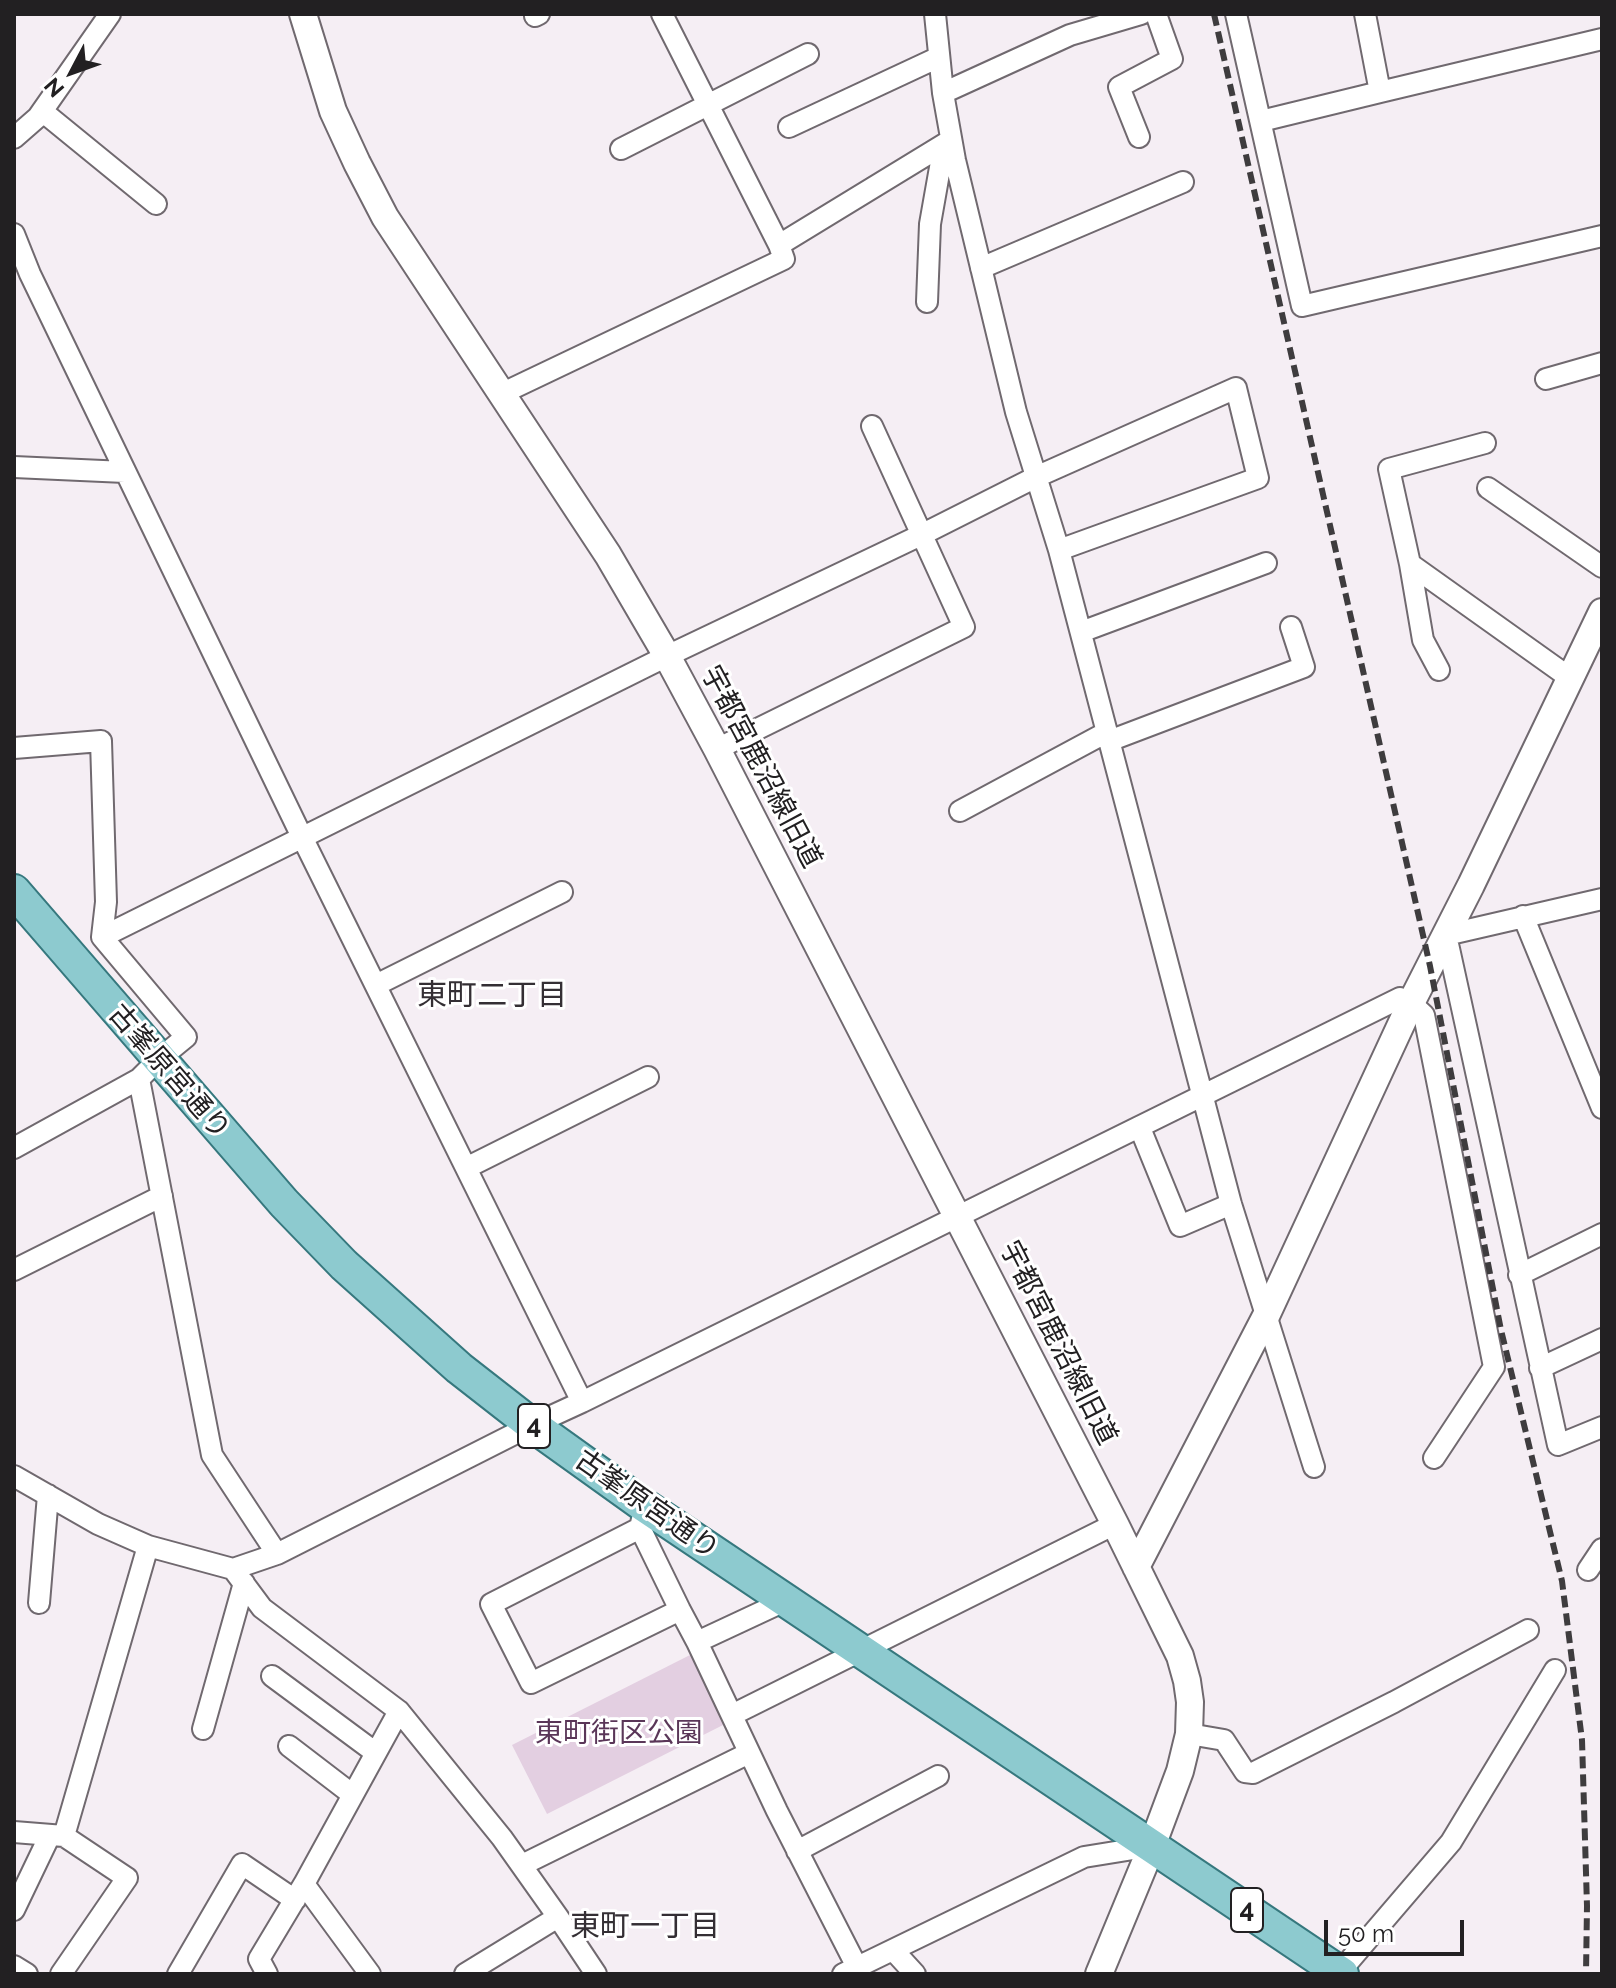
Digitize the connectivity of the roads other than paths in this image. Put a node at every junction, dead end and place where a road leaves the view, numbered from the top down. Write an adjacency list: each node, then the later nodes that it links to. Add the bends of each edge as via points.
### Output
1 (110, 14): 15 (street)
2 (303, 14): 31 (street, 宇都宮鹿沼線旧道, via 333,111 378,204)
3 (663, 14): 14 (street)
4 (935, 14): 11 (street)
5 (1141, 14): 13 (street, via 1070,35)
6 (1156, 14): 18 (street, via 1172,59 1119,87)
7 (1236, 14): 16 (street)
8 (1365, 14): 12 (street)
9 (1602, 39): 12 (street)
10 (808, 54): 14 (street)
11 (939, 57): 13 (street); 17 (street)
12 (1380, 92): 16 (street)
13 (943, 93): 20 (street)
14 (709, 106): 21 (street); 26 (street)
15 (42, 111): 19 (street); 23 (street)
16 (1261, 121): 25 (street, via 1302,306)
17 (789, 127)
18 (1139, 137)
19 (14, 138)
20 (948, 142): 26 (street); 27 (street); 28 (street, via 930,224)
21 (621, 149)
22 (1183, 182): 27 (street)
23 (156, 204)
24 (14, 234): 35 (street)
25 (1602, 236)
26 (779, 245): 31 (street, via 784,259)
27 (981, 268): 36 (street)
28 (927, 302)
29 (1602, 363): 30 (street)
30 (1546, 379)
31 (503, 393): 46 (street, 宇都宮鹿沼線旧道)
32 (872, 426): 38 (street)
33 (1485, 443): 41 (street, via 1389,469)
34 (14, 467): 35 (street)
35 (125, 472): 53 (street)
36 (1036, 477): 38 (street); 39 (street); 39 (street, via 1236,388 1258,478)
37 (1488, 488): 42 (street)
38 (923, 534): 46 (street); 51 (street, via 964,627)
39 (1059, 550): 45 (street)
40 (1266, 563): 45 (street)
41 (1410, 564): 47 (street, via 1423,640); 48 (street)
42 (1602, 567)
43 (1602, 612): 48 (street)
44 (1291, 627): 49 (street, via 1304,667)
45 (1081, 632): 49 (street)
46 (667, 656): 51 (street, 宇都宮鹿沼線旧道); 53 (street)
47 (1439, 670)
48 (1570, 678): 58 (street)
49 (1108, 737): 52 (street); 64 (street)
50 (14, 748): 59 (street, via 101,741 106,902)
51 (717, 749): 71 (street, 宇都宮鹿沼線旧道)
52 (960, 811)
53 (302, 837): 59 (street); 60 (street)
54 (14, 891): 62 (main road, 古峯原宮通り / 4)
55 (562, 892): 60 (street)
56 (1602, 899): 57 (street)
57 (1523, 916): 58 (street); 65 (street)
58 (1446, 935): 61 (street); 74 (street)
59 (102, 937): 62 (street, via 186,1037)
60 (376, 985): 68 (street)
61 (1411, 1003): 64 (street, via 1400,998); 75 (street); 81 (street, via 1424,1015 1494,1367)
62 (149, 1069): 67 (street); 69 (street); 79 (main road, 古峯原宮通り / 4, via 344,1265)
63 (648, 1077): 68 (street)
64 (1201, 1095): 66 (street); 70 (street)
65 (1602, 1108)
66 (1140, 1128): 70 (street, via 1180,1226); 71 (street)
67 (14, 1148)
68 (466, 1168): 78 (street)
69 (162, 1196): 73 (street); 89 (street, via 212,1455)
70 (1231, 1204): 75 (street)
71 (957, 1216): 78 (street); 86 (street, 宇都宮鹿沼線旧道)
72 (1602, 1234): 74 (street)
73 (14, 1270)
74 (1519, 1275): 77 (street)
75 (1266, 1316): 82 (street); 90 (street)
76 (1602, 1339): 77 (street)
77 (1540, 1368): 80 (street, via 1558,1445)
78 (582, 1402): 79 (street)
79 (532, 1425): 85 (main road, 古峯原宮通り / 4); 89 (street)
80 (1602, 1427)
81 (1434, 1458)
82 (1314, 1467)
83 (14, 1476): 84 (street)
84 (48, 1495): 87 (street); 94 (street)
85 (643, 1517): 93 (main road, 古峯原宮通り / 4); 95 (street); 95 (street, via 491,1604 531,1683)
86 (1115, 1524): 90 (street, 宇都宮鹿沼線旧道); 98 (street)
87 (148, 1546): 92 (street); 111 (street)
88 (1602, 1549): 91 (street)
89 (277, 1554): 92 (street)
90 (1136, 1567): 104 (street, 宇都宮鹿沼線旧道, via 1180,1656 1190,1702)
91 (1588, 1570)
92 (238, 1576): 101 (street, via 262,1608); 103 (street)
93 (787, 1600): 97 (street); 98 (main road, 古峯原宮通り / 4)
94 (39, 1603)
95 (680, 1610): 97 (street)
96 (1528, 1630): 104 (street, via 1253,1773 1245,1772 1224,1740)
97 (697, 1642): 102 (street)
98 (862, 1650): 102 (street); 112 (main road, 古峯原宮通り / 4)
99 (1555, 1670): 121 (street, via 1451,1842)
100 (272, 1676): 106 (street)
101 (399, 1711): 106 (street); 114 (street)
102 (732, 1715): 107 (street)
103 (203, 1729)
104 (1189, 1734): 112 (street, 宇都宮鹿沼線旧道)
105 (289, 1746): 109 (street)
106 (376, 1753): 109 (street)
107 (749, 1753): 113 (street); 114 (street)
108 (938, 1776): 113 (street)
109 (353, 1795): 115 (street)
110 (14, 1832): 111 (street)
111 (57, 1836): 116 (street); 123 (street, via 127,1878)
112 (1152, 1846): 118 (street, via 1084,1857); 121 (main road, 古峯原宮通り / 4); 130 (street, 宇都宮鹿沼線旧道)
113 (797, 1851): 120 (street)
114 (522, 1865): 117 (street)
115 (299, 1892): 124 (street, via 242,1864); 125 (street, via 259,1959); 126 (street)
116 (14, 1910)
117 (558, 1917): 127 (street); 128 (street)
118 (893, 1950): 120 (street); 129 (street)
119 (14, 1966): 122 (street)
120 (850, 1971)
121 (1340, 1973)
122 (27, 1974)
123 (61, 1974)
124 (178, 1974)
125 (267, 1974)
126 (370, 1974)
127 (465, 1974)
128 (596, 1974)
129 (915, 1974)
130 (1099, 1974)

